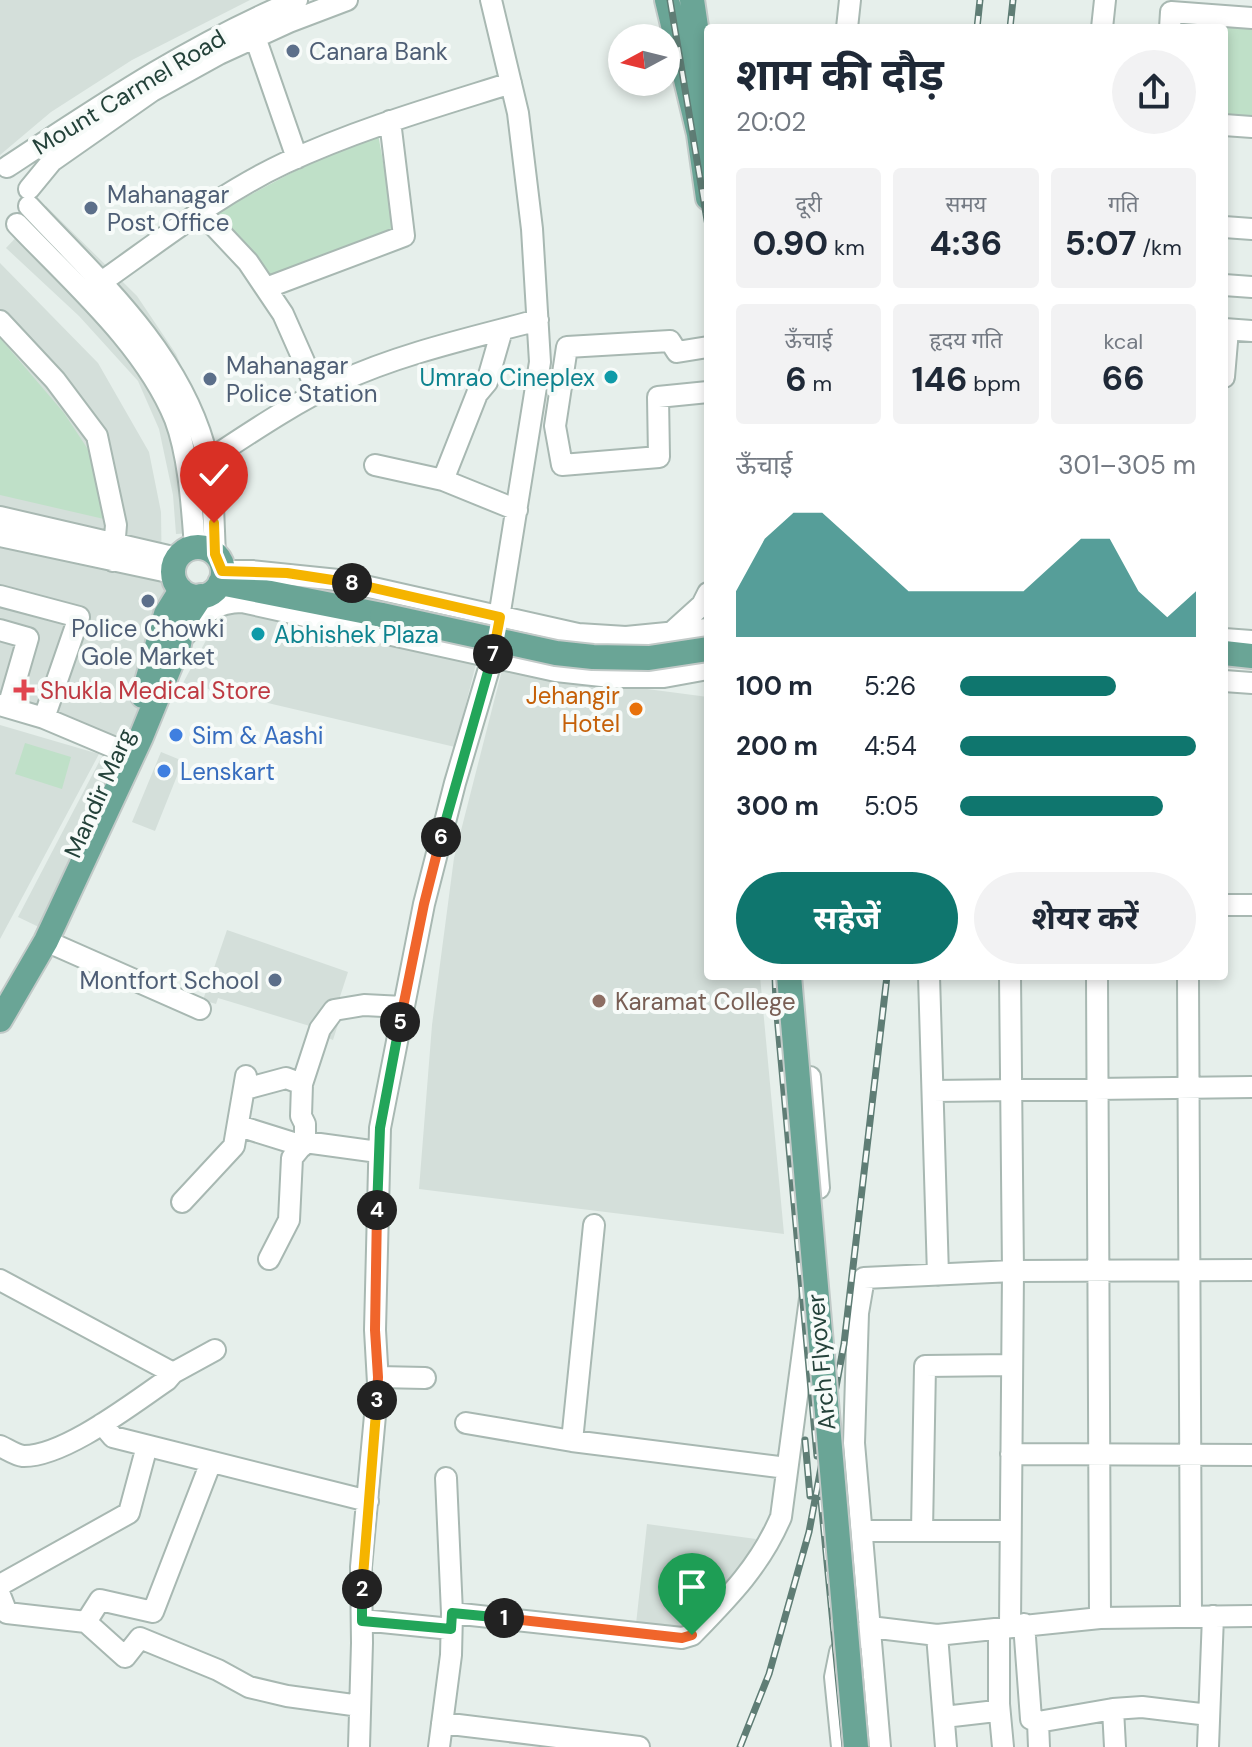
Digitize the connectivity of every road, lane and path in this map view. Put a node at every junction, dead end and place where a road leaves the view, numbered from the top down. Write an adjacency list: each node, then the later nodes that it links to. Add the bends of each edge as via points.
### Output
1 (347, 0): 8 (street)
2 (491, 0): 15 (street)
3 (667, 0): 22 (main road)
4 (692, 0): 16 (main road)
5 (702, 0): 10 (street)
6 (850, 0): 11 (street)
7 (1105, 0): 12 (street)
8 (305, 4): 14 (street); 21 (street, Mount Carmel Road, via 227,32 158,69)
9 (1252, 18): 13 (street, via 1171,12)
10 (706, 24)
11 (847, 24)
12 (1102, 24)
13 (1170, 24)
14 (255, 37): 20 (street); 23 (street, via 127,108 52,161)
15 (511, 83): 17 (street); 32 (street, via 530,214)
16 (704, 83)
17 (390, 121): 20 (street); 31 (street, via 404,236)
18 (1228, 125): 19 (street)
19 (1252, 127)
20 (297, 158): 24 (street)
21 (3, 167): 23 (street, via 21,175)
22 (704, 170)
23 (29, 198): 25 (street); 28 (street)
24 (201, 212): 28 (street); 31 (street)
25 (9, 227): 49 (street, via 94,305 150,371 176,421)
26 (1228, 227): 27 (street)
27 (1252, 229)
28 (100, 283): 42 (street, via 164,358 190,408)
29 (1228, 285): 30 (street)
30 (1252, 287)
31 (266, 288): 41 (street)
32 (538, 320): 34 (street); 38 (street)
33 (0, 321): 48 (street, via 55,380 97,436 116,525)
34 (502, 330): 41 (street, via 431,349); 44 (street, via 487,382 477,394)
35 (1228, 330): 36 (street)
36 (1252, 331)
37 (704, 348): 39 (street, via 677,352 670,341 567,347)
38 (540, 362): 39 (street); 45 (street)
39 (565, 363): 40 (street, via 555,426 562,465 659,457 658,397)
40 (704, 392)
41 (318, 393): 42 (street)
42 (207, 461): 49 (street, via 213,502)
43 (375, 465): 44 (street)
44 (443, 480): 45 (street)
45 (517, 510): 52 (street)
46 (0, 517): 48 (street)
47 (0, 536): 48 (street)
48 (114, 552): 49 (street)
49 (203, 573): 52 (street, via 264,571 338,580); 58 (main road); 59 (main road, bridge, via 290,597 556,653 649,658); 70 (main road, Mandir Marg, via 166,614 144,692)
50 (0, 596): 69 (street, via 79,617)
51 (704, 601): 55 (street)
52 (500, 617): 55 (street, via 578,634); 61 (street)
53 (704, 629): 55 (street)
54 (0, 630): 68 (street, via 28,638)
55 (671, 633)
56 (1228, 639): 57 (street)
57 (1252, 641)
58 (179, 644): 61 (street, via 203,614 217,605 242,602); 73 (main road)
59 (704, 650)
60 (1228, 653): 62 (main road)
61 (493, 655): 63 (street, via 556,671 611,677 664,677); 82 (street, via 447,813)
62 (1252, 656)
63 (704, 670)
64 (1228, 670): 65 (main road)
65 (1252, 673)
66 (1228, 681): 67 (street)
67 (1252, 683)
68 (4, 706): 69 (street)
69 (44, 718): 70 (street)
70 (120, 750): 81 (main road, Mandir Marg, via 40,919)
71 (1228, 905): 72 (street)
72 (1252, 905)
73 (46, 941): 83 (street); 84 (main road)
74 (779, 980): 103 (street)
75 (789, 980): 149 (main road, Arch Flyover, bridge)
76 (801, 980): 103 (street, via 822,1250)
77 (929, 980): 90 (street)
78 (1010, 980): 89 (street)
79 (1097, 980): 88 (street)
80 (1188, 980): 86 (street)
81 (0, 989)
82 (403, 1007): 85 (street, via 334,1010 320,1029); 93 (street)
83 (200, 1009)
84 (0, 1020)
85 (302, 1084): 91 (street, via 286,1078 246,1083); 92 (street)
86 (1189, 1087): 87 (street); 88 (street); 100 (street)
87 (1252, 1087)
88 (1097, 1088): 89 (street); 99 (street)
89 (1011, 1090): 90 (street); 98 (street)
90 (933, 1091): 101 (street)
91 (239, 1126): 92 (street); 94 (street, via 234,1146)
92 (304, 1144): 93 (street); 96 (street, via 292,1158 289,1220)
93 (378, 1152): 107 (street)
94 (182, 1202)
95 (594, 1225): 111 (street)
96 (269, 1259)
97 (1252, 1270): 100 (street)
98 (1013, 1271): 99 (street); 101 (street); 105 (street)
99 (1098, 1271): 100 (street); 116 (street)
100 (1190, 1271): 117 (street)
101 (938, 1275): 122 (street, via 864,1278 854,1443)
102 (0, 1280): 106 (street)
103 (808, 1303): 119 (street)
104 (215, 1350): 106 (street)
105 (1012, 1365): 114 (street); 123 (street, via 925,1366)
106 (173, 1373): 110 (street)
107 (378, 1377): 108 (street); 121 (street)
108 (425, 1378)
109 (466, 1423): 111 (street)
110 (102, 1424): 112 (street, via 47,1453 20,1456); 113 (street, via 113,1437)
111 (572, 1441): 119 (street)
112 (0, 1446)
113 (147, 1446): 118 (street); 125 (street, via 129,1513)
114 (1011, 1454): 116 (street); 124 (street)
115 (1252, 1455): 117 (street)
116 (1099, 1456): 117 (street); 130 (street)
117 (1190, 1456): 127 (street)
118 (211, 1462): 121 (street); 133 (street, via 153,1612 100,1600)
119 (787, 1468): 132 (street, via 781,1517 770,1543 745,1581 692,1635)
120 (446, 1478): 132 (street)
121 (368, 1501): 131 (street)
122 (862, 1531): 123 (street); 134 (street)
123 (922, 1531): 124 (street)
124 (1010, 1531): 135 (street)
125 (0, 1585)
126 (0, 1595): 133 (street, via 7,1613)
127 (1191, 1616): 128 (street); 130 (street)
128 (1213, 1616): 129 (street); 140 (street)
129 (1252, 1616)
130 (1100, 1618): 135 (street)
131 (362, 1621): 132 (street); 138 (street)
132 (451, 1621): 143 (street)
133 (86, 1622): 138 (street, via 125,1657 140,1638 249,1687)
134 (870, 1627): 136 (street); 148 (street, via 840,1652 835,1677); 150 (street)
135 (1011, 1627): 136 (street); 137 (street); 142 (street, via 1031,1719)
136 (937, 1635): 141 (street)
137 (999, 1704): 141 (street, via 996,1711); 152 (street)
138 (360, 1706): 145 (street)
139 (1113, 1709): 140 (street); 142 (street); 154 (street)
140 (1209, 1715): 155 (street)
141 (944, 1717): 151 (street)
142 (1038, 1722): 153 (street)
143 (442, 1723): 144 (street); 146 (street)
144 (540, 1741): 147 (street)
145 (359, 1747)
146 (439, 1747)
147 (639, 1747)
148 (842, 1747)
149 (856, 1747)
150 (880, 1747)
151 (946, 1747)
152 (1003, 1747)
153 (1039, 1747)
154 (1115, 1747)
155 (1208, 1747)

